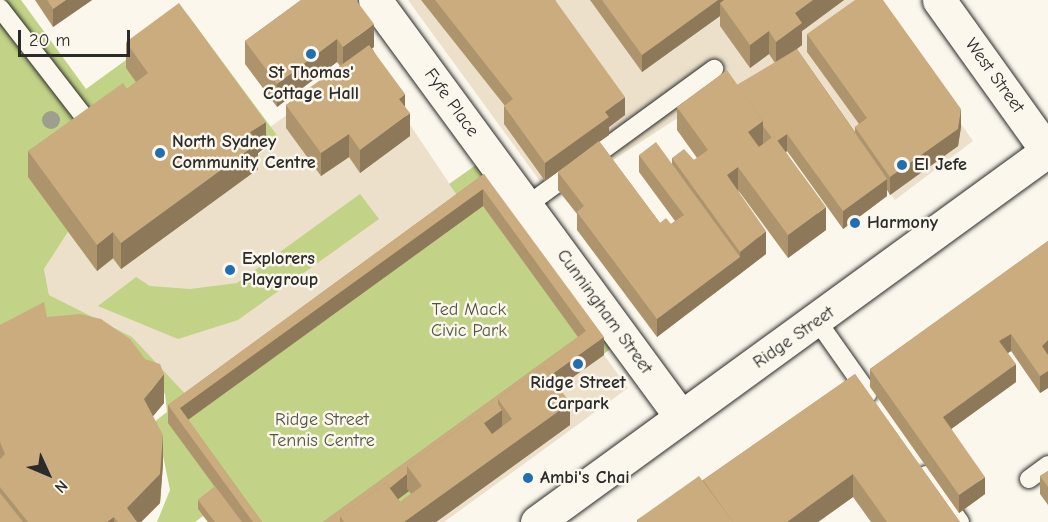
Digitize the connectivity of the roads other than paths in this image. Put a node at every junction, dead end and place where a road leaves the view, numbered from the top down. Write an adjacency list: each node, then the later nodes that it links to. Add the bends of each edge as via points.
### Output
1 (375, 0): 7 (street, Fyfe Place)
2 (939, 0): 6 (street, West Street)
3 (0, 8): 5 (lane)
4 (714, 69): 7 (lane)
5 (87, 123)
6 (1048, 151): 8 (street, Ridge Street)
7 (526, 206): 10 (street, Cunningham Street)
8 (818, 322): 9 (lane); 10 (street, Ridge Street)
9 (880, 410)
10 (681, 417): 14 (street, Ridge Street)
11 (914, 457): 15 (lane)
12 (1048, 465): 13 (lane)
13 (1029, 479)
14 (537, 522)
15 (960, 522)

